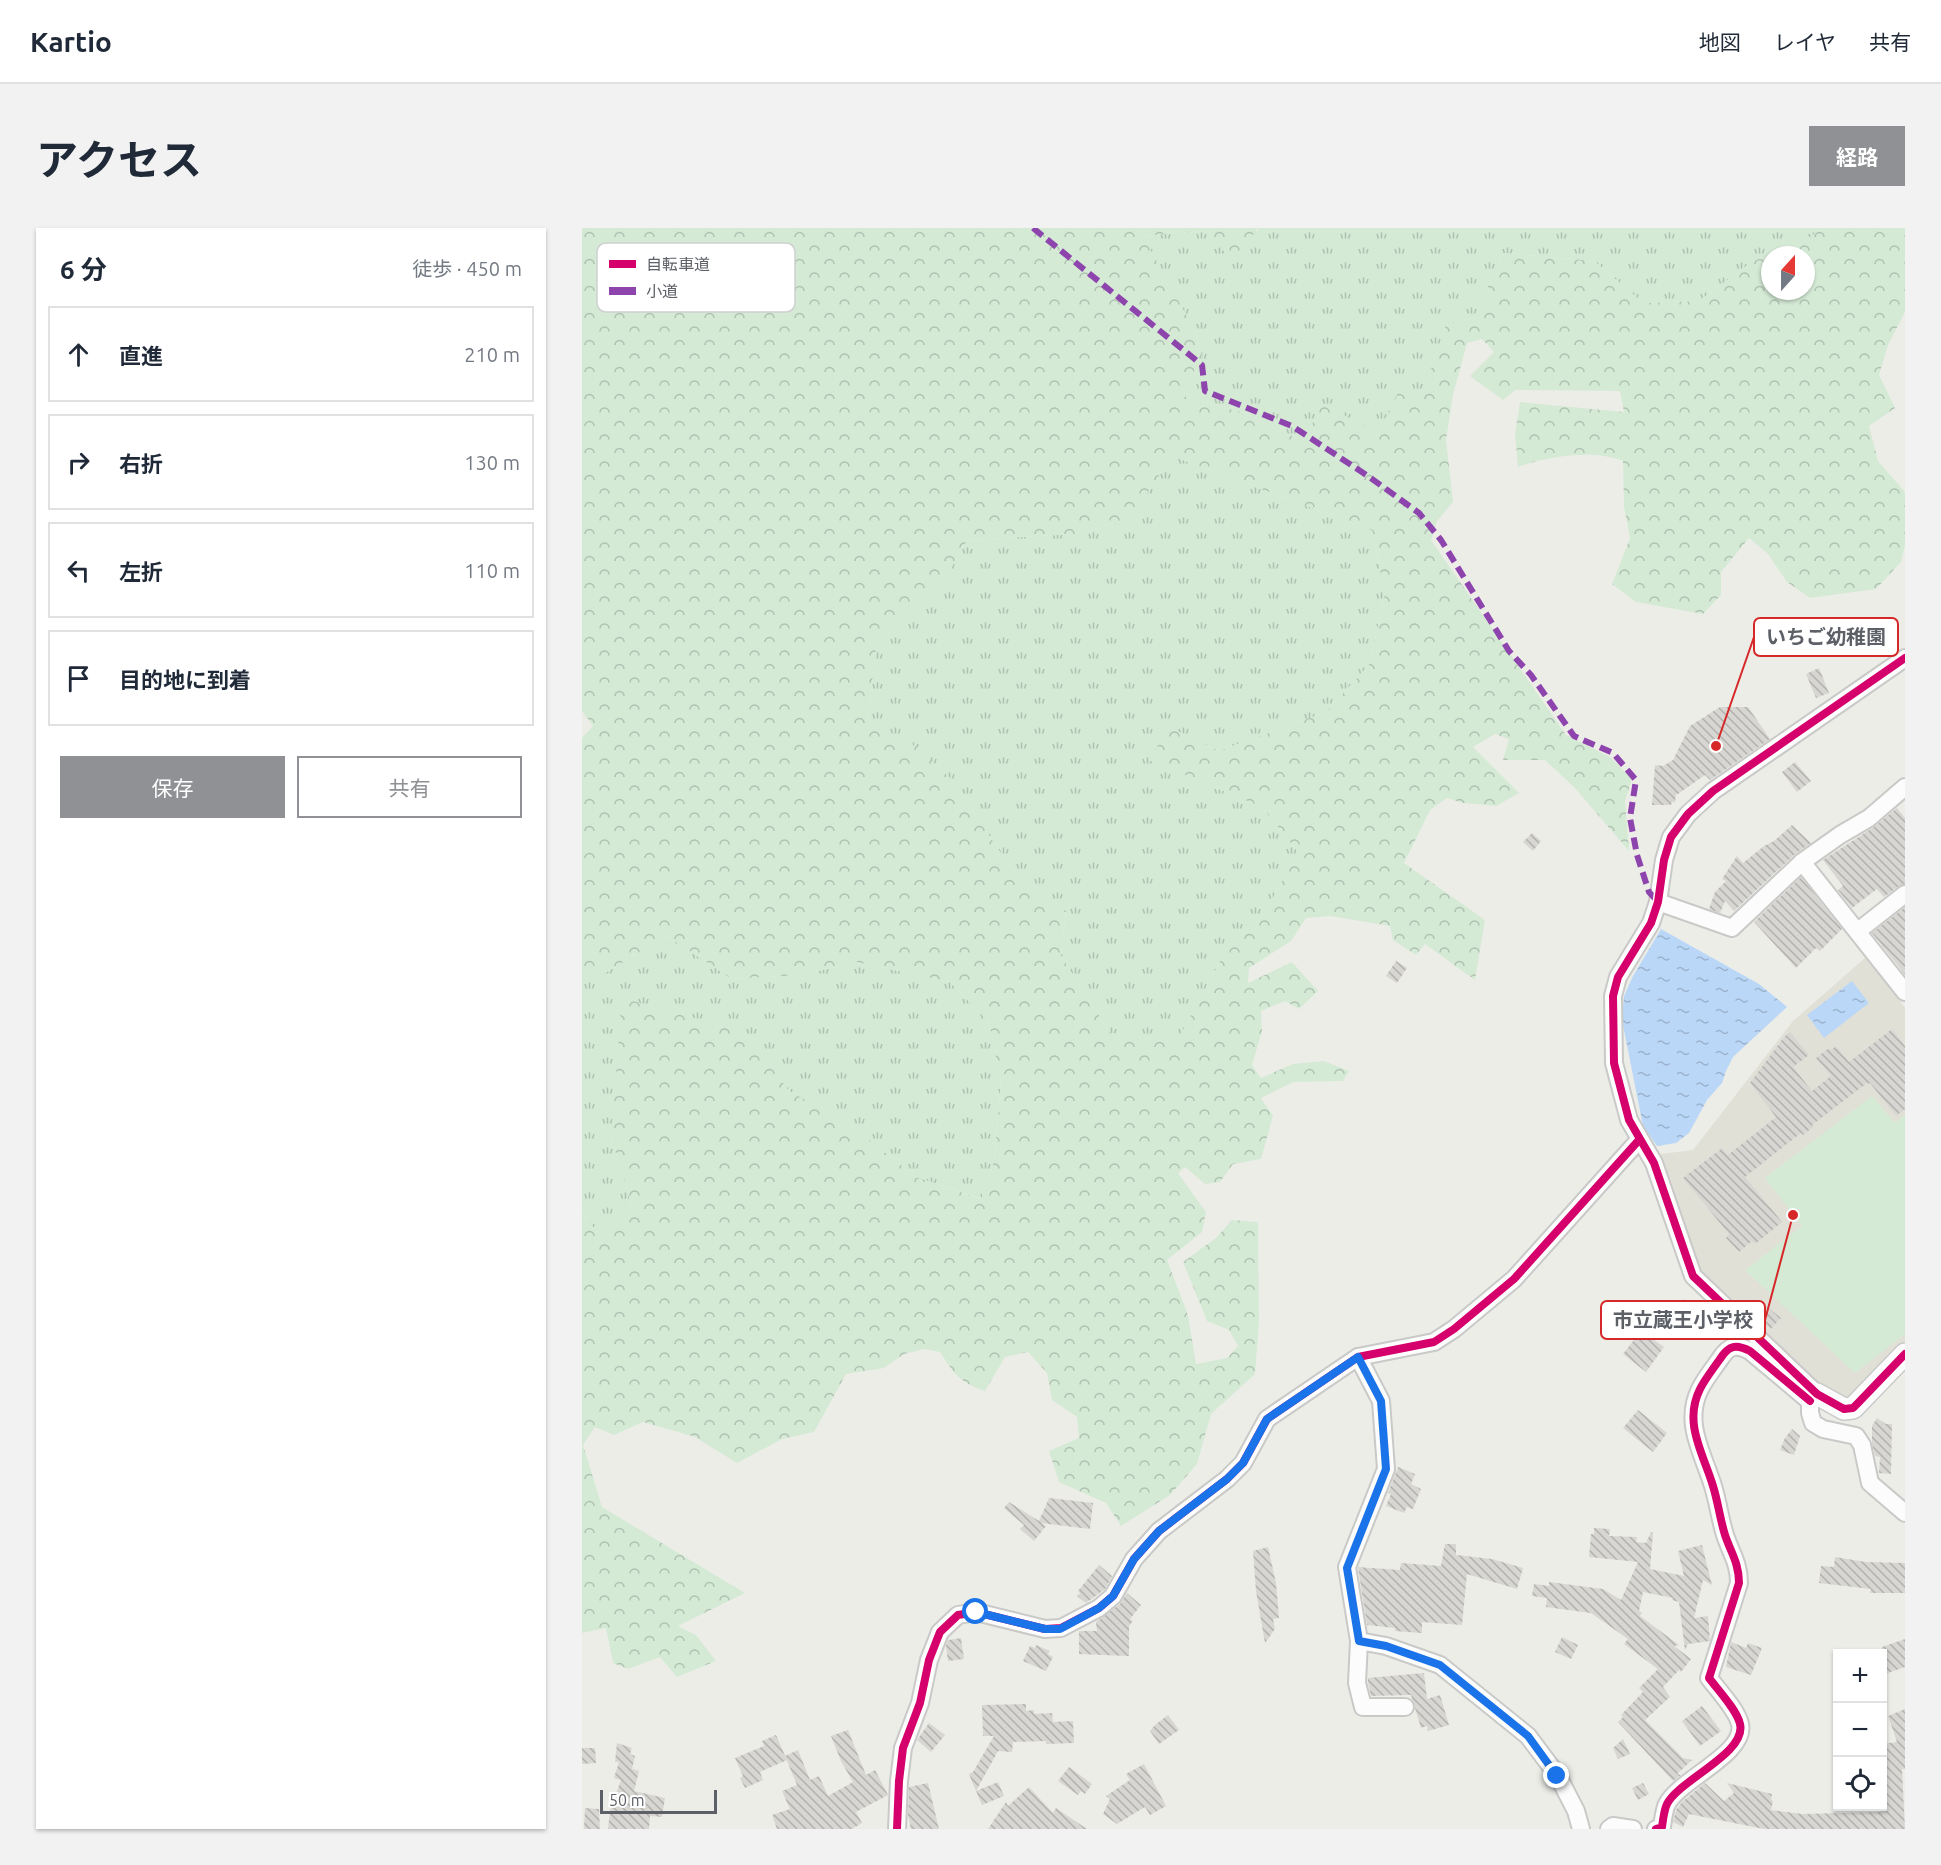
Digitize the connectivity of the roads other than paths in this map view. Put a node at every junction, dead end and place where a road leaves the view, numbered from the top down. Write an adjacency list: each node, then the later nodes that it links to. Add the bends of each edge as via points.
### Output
1 (1905, 658): 5 (street, via 1713,791 1688,814 1671,837)
2 (1905, 787): 3 (street, via 1869,818)
3 (1802, 862): 5 (street, via 1732,928); 6 (street)
4 (1905, 894): 6 (street)
5 (1658, 902): 8 (street, via 1651,923 1618,977 1613,996 1614,1063 1629,1120)
6 (1858, 931): 7 (street)
7 (1905, 992)
8 (1639, 1140): 10 (street, via 1514,1279 1455,1329 1434,1342); 11 (street, via 1654,1163 1693,1276)
9 (1905, 1354): 11 (street, via 1852,1408 1844,1409)
10 (1358, 1357): 13 (street, via 1381,1401 1386,1469 1347,1568); 16 (street, via 1267,1419 1243,1463 1159,1531 1134,1559 1113,1596 1099,1608 1060,1629 976,1612 958,1616 940,1632 903,1748)
11 (1814, 1398): 12 (street, via 1810,1413 1813,1423 1856,1436 1862,1445 1870,1483); 15 (street, via 1750,1351 1732,1346 1700,1388 1695,1401 1692,1423 1725,1536 1739,1568 1739,1583 1709,1678 1741,1726 1737,1740 1726,1754 1680,1788 1667,1804)
12 (1905, 1513)
13 (1359, 1641): 14 (street, via 1357,1683 1363,1707); 17 (street, via 1440,1665 1528,1736 1557,1776)
14 (1405, 1707)
15 (1662, 1828)
16 (897, 1829)
17 (1581, 1829)
18 (1609, 1829): 19 (street)
19 (1633, 1829)

